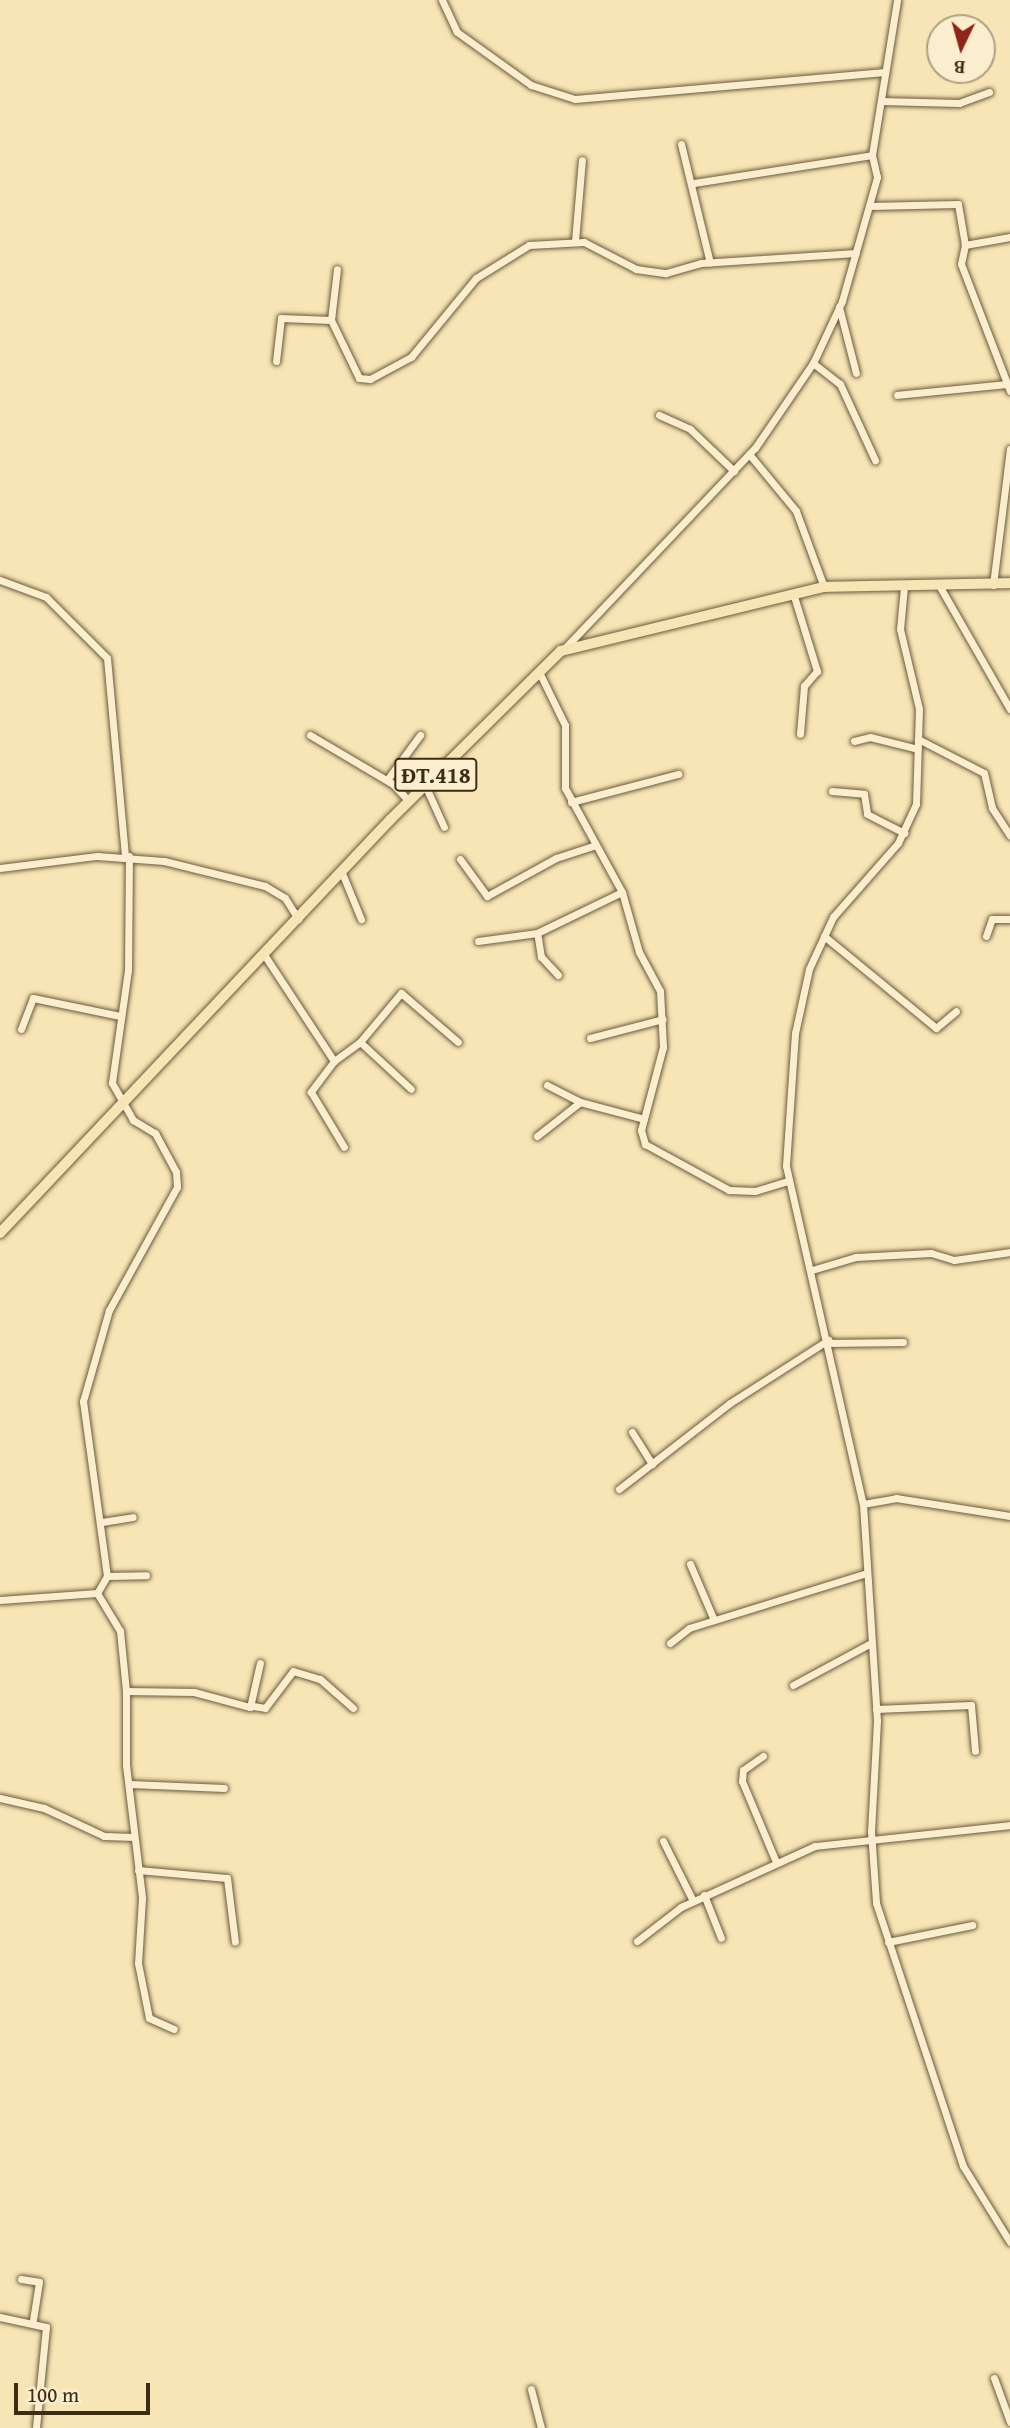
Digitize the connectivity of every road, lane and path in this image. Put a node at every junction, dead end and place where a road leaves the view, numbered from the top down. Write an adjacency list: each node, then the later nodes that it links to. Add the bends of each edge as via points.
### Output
1 (442, 0): 3 (street, via 457,32 531,85 575,99)
2 (897, 0): 3 (street)
3 (886, 72): 5 (street)
4 (989, 92): 5 (street, via 959,103)
5 (881, 101): 7 (street)
6 (681, 144): 9 (street)
7 (872, 155): 9 (street); 10 (street, via 877,177)
8 (582, 160): 12 (street)
9 (694, 183): 15 (street)
10 (869, 206): 13 (street, via 958,204); 14 (street)
11 (1010, 237): 13 (street)
12 (575, 241): 15 (street, via 636,269 681,272); 18 (street, via 529,245 476,278 411,356 370,379 359,378)
13 (965, 244): 22 (street, via 965,286)
14 (856, 253): 15 (street); 17 (street)
15 (710, 263)
16 (337, 269): 18 (street)
17 (839, 307): 20 (street); 21 (street)
18 (331, 320): 19 (street, via 281,318)
19 (276, 361)
20 (813, 363): 26 (street); 27 (street, via 840,384)
21 (856, 373)
22 (1009, 388): 23 (street)
23 (897, 395)
24 (659, 415): 28 (street, via 690,429)
25 (1010, 449): 29 (street)
26 (749, 454): 28 (street); 35 (street, via 796,511)
27 (876, 460)
28 (734, 471): 38 (street)
29 (1008, 477): 30 (street)
30 (1007, 492): 33 (street)
31 (0, 580): 57 (street, via 46,597 107,658)
32 (1010, 583): 33 (main road)
33 (993, 585): 36 (main road)
34 (904, 586): 35 (main road, via 870,582); 36 (main road); 44 (street, via 900,629 917,694)
35 (824, 587): 37 (main road)
36 (940, 587): 40 (street)
37 (793, 593): 38 (main road); 41 (street, via 817,671 804,686)
38 (561, 651): 39 (main road, ĐT.418)
39 (540, 674): 49 (main road, ĐT.418); 52 (street, via 564,719 563,782)
40 (1010, 709)
41 (800, 734)
42 (310, 735): 48 (street)
43 (421, 735): 48 (street)
44 (918, 739): 46 (street); 55 (street, via 984,773 992,808)
45 (854, 741): 46 (street, via 870,737)
46 (918, 750): 54 (street, via 916,804)
47 (678, 774): 52 (street)
48 (387, 780): 51 (street)
49 (425, 785): 51 (main road, ĐT.418); 53 (street)
50 (832, 791): 54 (street, via 864,794 867,814)
51 (409, 801): 60 (main road, ĐT.418)
52 (572, 802): 56 (street)
53 (444, 827)
54 (904, 833): 66 (street)
55 (1010, 836)
56 (594, 846): 58 (street, via 556,858 488,896); 61 (street)
57 (127, 856): 59 (street); 62 (street, via 255,883 285,898); 72 (street, via 132,914)
58 (460, 859)
59 (0, 868)
60 (342, 873): 62 (main road, ĐT.418); 63 (street)
61 (622, 892): 65 (street); 73 (street, via 639,952 660,991)
62 (298, 919): 69 (main road, ĐT.418)
63 (361, 919)
64 (1010, 919): 67 (street, via 992,919)
65 (537, 933): 68 (street); 70 (street, via 541,957)
66 (824, 936): 71 (street, via 936,1028); 86 (street, via 798,1006)
67 (986, 936)
68 (478, 941)
69 (265, 956): 78 (street); 82 (main road, ĐT.418)
70 (558, 975)
71 (957, 1011)
72 (120, 1016): 74 (street, via 33,998); 82 (street, via 112,1083)
73 (663, 1019): 75 (street); 83 (street, via 660,1071)
74 (21, 1029)
75 (590, 1038)
76 (360, 1042): 77 (street, via 401,993); 78 (street); 80 (street)
77 (458, 1042)
78 (334, 1061): 85 (street, via 311,1092)
79 (547, 1085): 81 (street)
80 (411, 1089)
81 (580, 1102): 83 (street); 84 (street)
82 (124, 1107): 87 (main road, ĐT.418); 98 (street, via 155,1133 177,1187 109,1310 87,1373 83,1401)
83 (644, 1119): 86 (street, via 645,1143 721,1187 743,1193)
84 (537, 1136)
85 (344, 1147)
86 (788, 1181): 89 (street)
87 (0, 1233)
88 (1010, 1252): 89 (street, via 954,1261 931,1253 856,1257)
89 (812, 1270): 90 (street)
90 (829, 1341): 91 (street); 93 (street); 95 (street)
91 (903, 1342)
92 (632, 1432): 93 (street)
93 (652, 1464): 94 (street)
94 (619, 1489)
95 (863, 1504): 96 (street, via 909,1499); 100 (street)
96 (1010, 1516)
97 (132, 1517): 98 (street)
98 (102, 1522): 102 (street)
99 (690, 1564): 105 (street)
100 (867, 1573): 105 (street); 107 (street)
101 (146, 1575): 102 (street)
102 (107, 1576): 103 (street)
103 (97, 1594): 104 (street); 110 (street, via 120,1631)
104 (0, 1600)
105 (714, 1620): 106 (street)
106 (670, 1643)
107 (871, 1643): 109 (street); 113 (street)
108 (260, 1663): 111 (street)
109 (793, 1685)
110 (126, 1691): 111 (street, via 194,1692); 116 (street)
111 (253, 1706): 112 (street, via 265,1708 293,1671 320,1679)
112 (354, 1708)
113 (876, 1709): 114 (street, via 971,1705); 122 (street)
114 (975, 1751)
115 (764, 1756): 123 (street, via 743,1770 742,1781)
116 (130, 1784): 117 (street); 120 (street)
117 (224, 1788)
118 (0, 1798): 120 (street, via 44,1808 104,1836)
119 (1010, 1825): 122 (street)
120 (134, 1838): 124 (street)
121 (663, 1841): 126 (street)
122 (872, 1844): 123 (street, via 815,1846); 131 (street, via 874,1893)
123 (776, 1862): 125 (street)
124 (138, 1870): 130 (street, via 227,1878); 132 (street, via 136,1951 149,2018)
125 (704, 1895): 126 (street); 128 (street)
126 (693, 1901): 129 (street)
127 (972, 1925): 131 (street)
128 (721, 1938)
129 (637, 1941)
130 (235, 1942)
131 (888, 1942): 133 (street, via 963,2166)
132 (174, 2029)
133 (1010, 2242)
134 (21, 2279): 136 (street, via 39,2282)
135 (0, 2317): 136 (street)
136 (33, 2320): 140 (street, via 46,2327 47,2337)
137 (994, 2378): 139 (street)
138 (531, 2389): 141 (street)
139 (1010, 2422)
140 (36, 2428)
141 (541, 2428)

